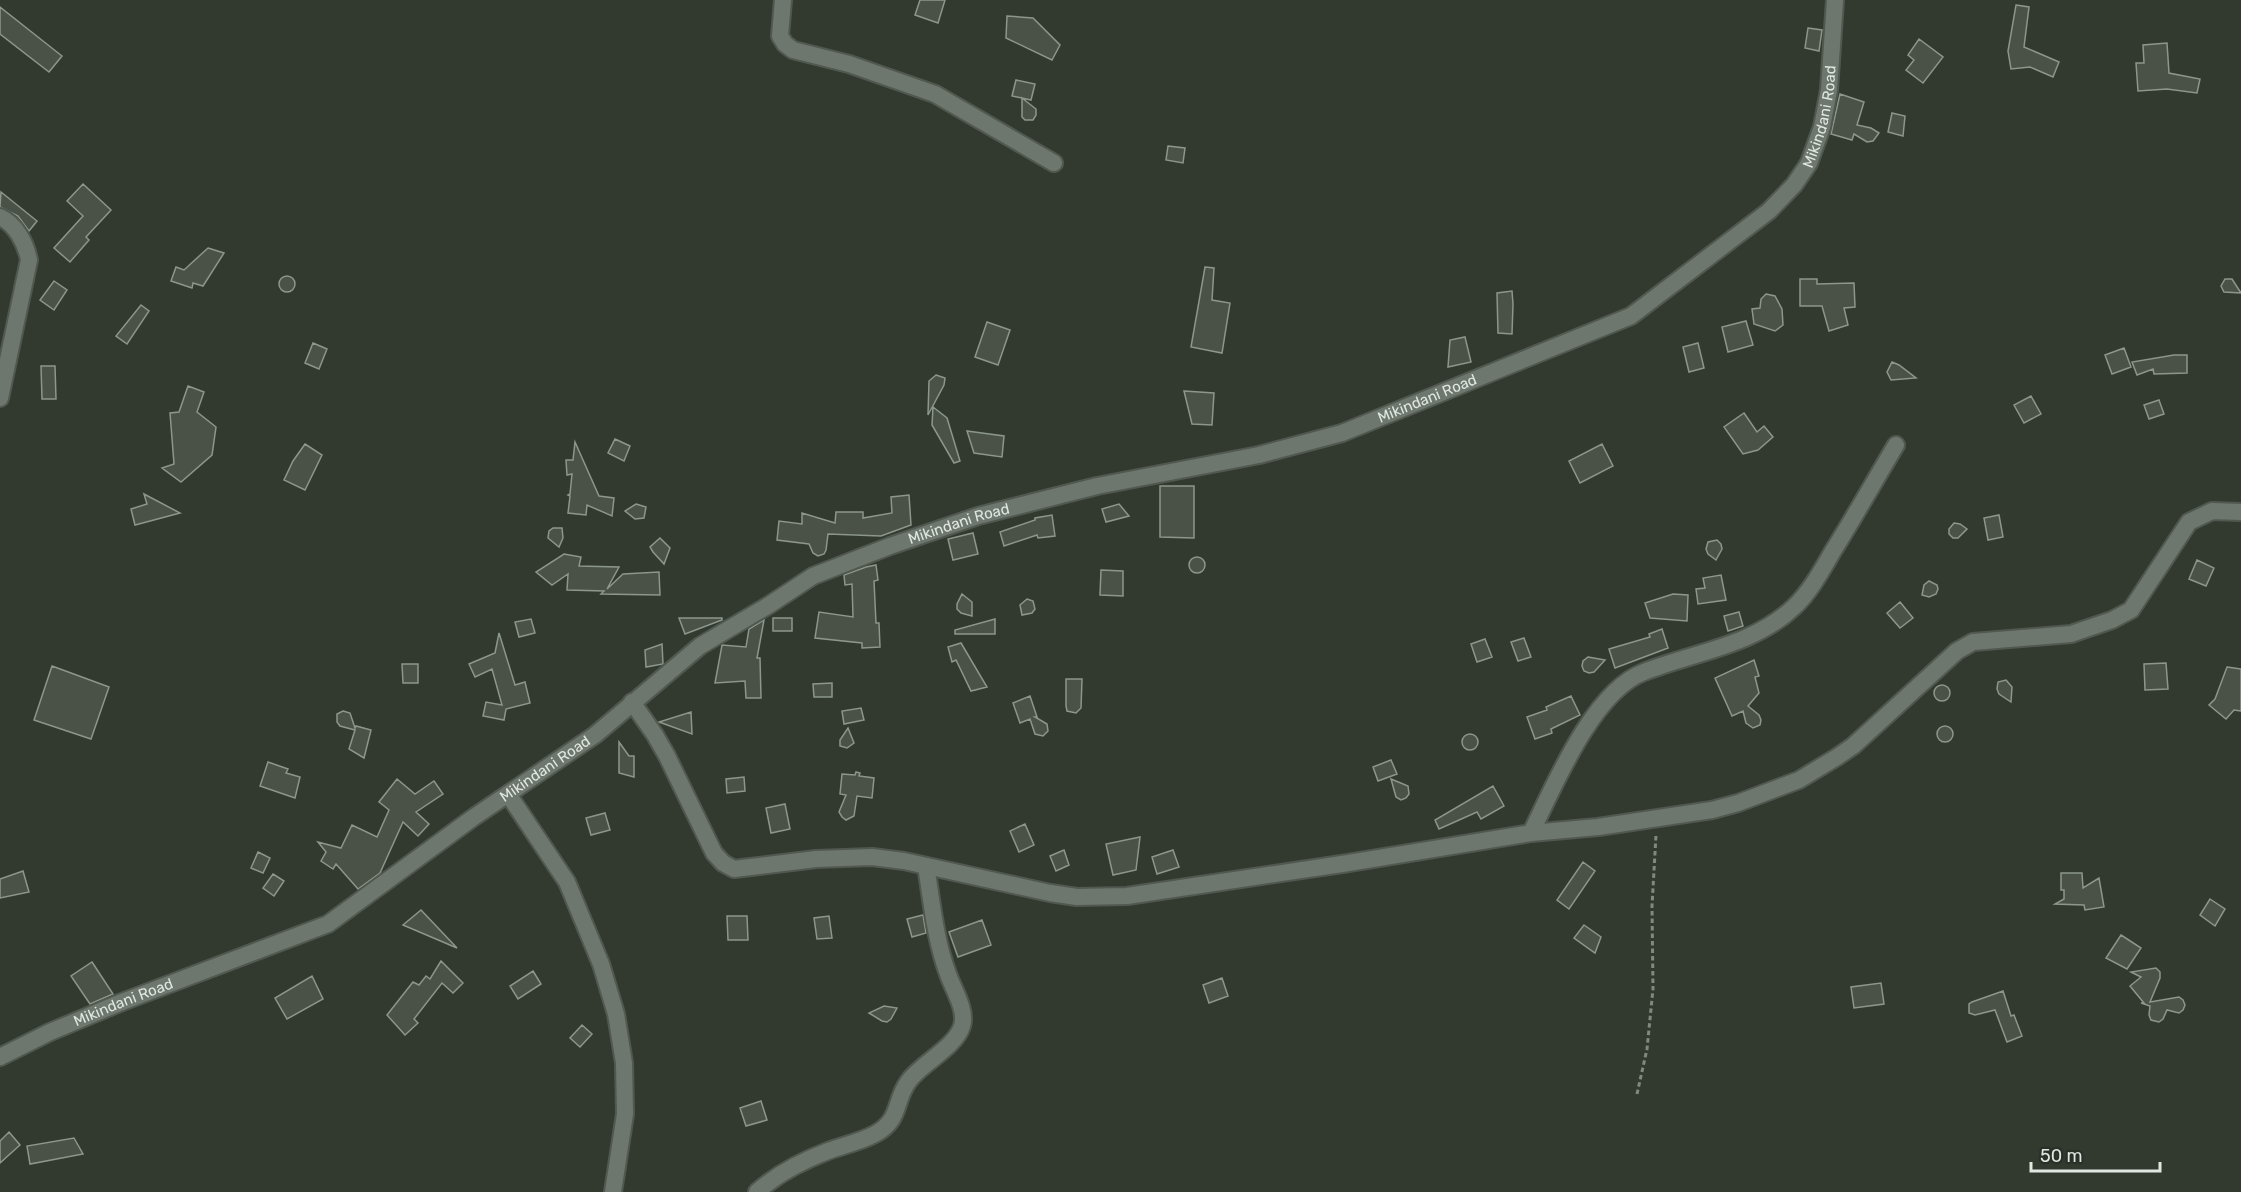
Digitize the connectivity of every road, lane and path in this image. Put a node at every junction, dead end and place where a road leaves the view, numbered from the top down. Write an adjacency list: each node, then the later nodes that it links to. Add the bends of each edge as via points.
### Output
1 (783, 0): 3 (street, via 780,36 793,50 849,64 935,94)
2 (1835, 0): 8 (street, Mikindani Road, via 1829,90 1822,127 1809,163 1769,211 1631,316 1342,434 1259,455 1097,486 978,516 890,546 813,576 700,646)
3 (1054, 163)
4 (0, 217): 5 (street, via 22,239 30,260)
5 (0, 398)
6 (1896, 445): 11 (street, via 1820,574 1795,607 1747,637 1642,672 1623,684 1606,699 1585,731)
7 (2241, 512): 10 (street, via 2212,511 2189,522 2131,610 2071,634 1973,642 1957,651 1853,746 1799,780 1738,803)
8 (632, 702): 9 (street, Mikindani Road, via 595,735); 12 (street, via 655,735 706,838 723,863 734,869 854,857)
9 (508, 794): 13 (street, Mikindani Road, via 328,924 122,1002); 15 (street, via 567,882 601,964 616,1014 624,1063 625,1114)
10 (1658, 819): 11 (street); 14 (path, via 1652,906 1652,998)
11 (1530, 833): 12 (street, via 1127,896 1077,897)
12 (926, 866): 16 (street, via 941,953 963,1016 962,1027 909,1080 888,1125 860,1142 802,1162 773,1177)
13 (0, 1057)
14 (1637, 1094)
15 (613, 1192)
16 (757, 1192)

